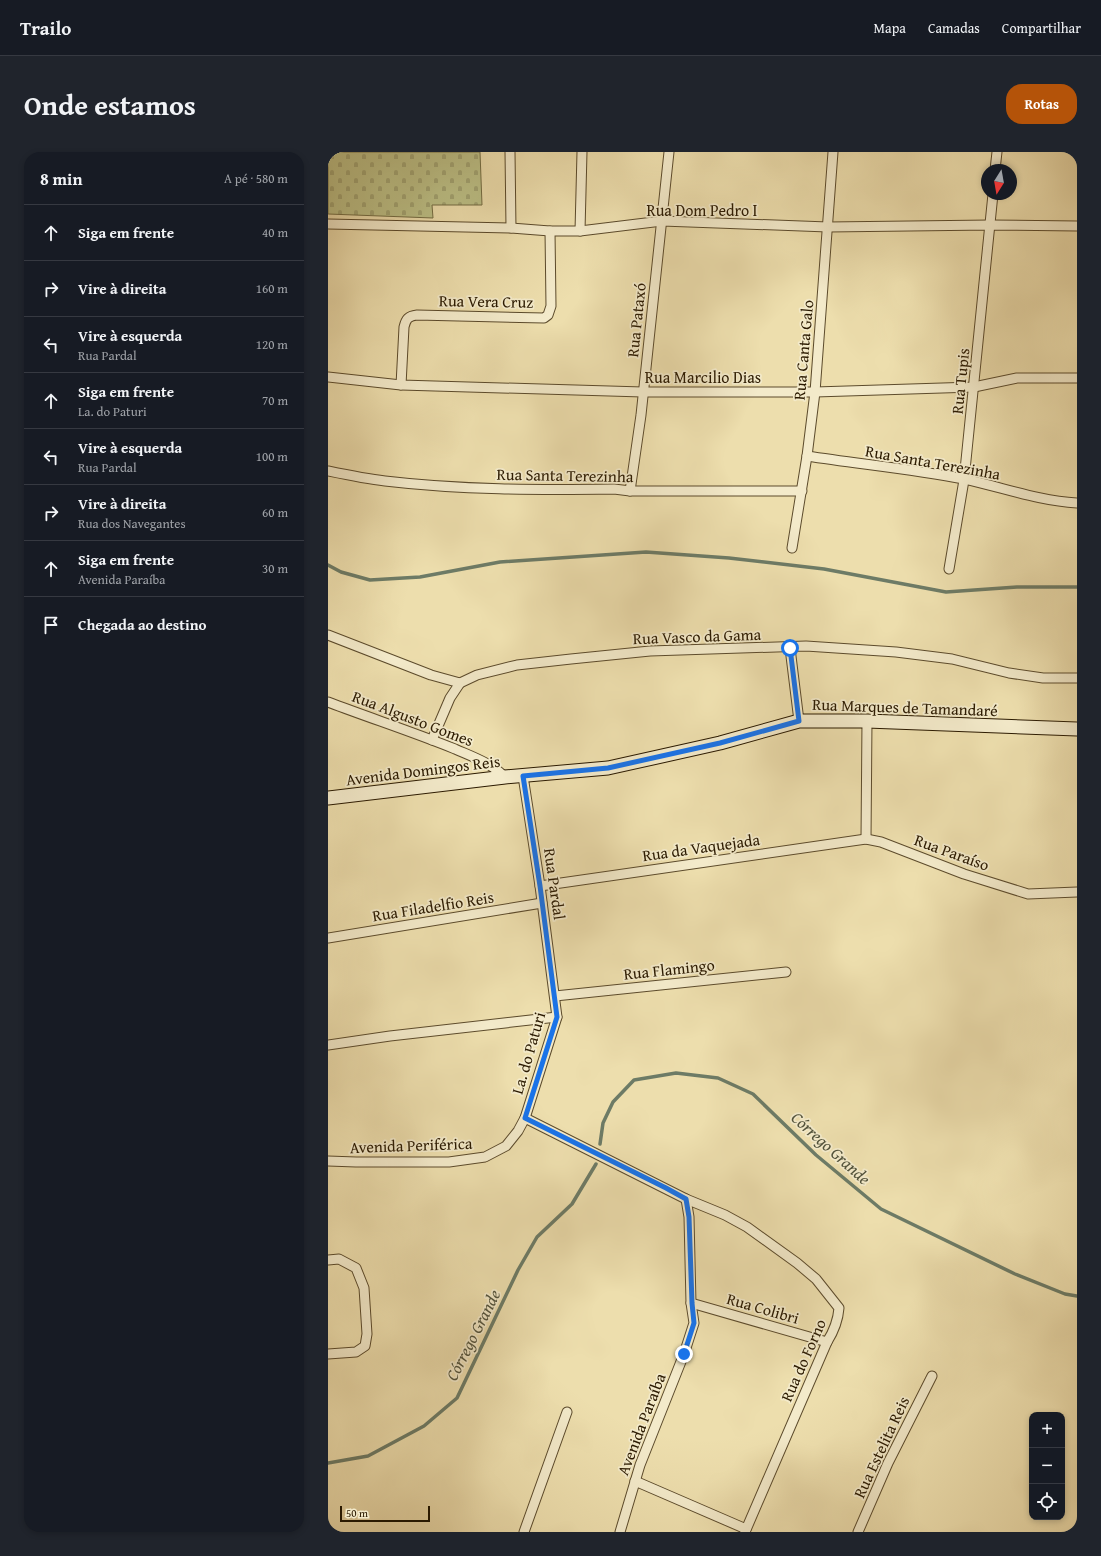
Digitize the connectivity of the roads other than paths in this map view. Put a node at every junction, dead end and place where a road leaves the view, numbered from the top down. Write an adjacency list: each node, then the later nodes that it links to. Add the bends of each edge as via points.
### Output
1 (510, 152): 13 (street)
2 (582, 152): 15 (street)
3 (670, 152): 8 (street, Rua Pataxó)
4 (833, 152): 12 (street, Rua Canta Galo)
5 (997, 152): 6 (street)
6 (996, 164)
7 (992, 200): 10 (street, Rua Tupis)
8 (662, 221): 12 (street, Rua Dom Pedro I); 15 (street, Rua Dom Pedro I); 20 (street, Rua Pataxó)
9 (328, 224): 13 (street, Rua Dom Pedro I)
10 (990, 225): 11 (street, Rua Dom Pedro I); 12 (street, Rua Dom Pedro I); 19 (street, Rua Tupis)
11 (1077, 226)
12 (828, 227): 21 (street, Rua Canta Galo)
13 (511, 228): 14 (street, Rua Dom Pedro I)
14 (550, 231): 15 (street, Rua Dom Pedro I); 18 (street, Rua Vera Cruz, via 551,306 548,315 544,318 410,316 404,327)
15 (580, 231)
16 (328, 377): 18 (street, Rua Marcilio Dias)
17 (1077, 378): 19 (street, Rua Marcilio Dias, via 1016,378)
18 (401, 385): 20 (street, Rua Marcilio Dias)
19 (974, 387): 21 (street, Rua Marcilio Dias); 24 (street, Rua Tupis)
20 (643, 392): 21 (street, Rua Marcilio Dias); 25 (street, Rua Pataxó)
21 (815, 392): 22 (street, Rua Canta Galo)
22 (807, 456): 24 (street, Rua Santa Terezinha); 26 (street, Rua Canta Galo)
23 (328, 471): 25 (street, Rua Santa Terezinha, via 384,481 436,486 512,490)
24 (964, 480): 27 (street, Rua Santa Terezinha, via 1014,493); 29 (street, Rua Tupis)
25 (630, 491): 26 (street, Rua Santa Terezinha)
26 (802, 491): 28 (street, Rua Canta Galo)
27 (1077, 503)
28 (792, 548)
29 (949, 569)
30 (328, 635): 33 (street, via 431,675)
31 (790, 648): 32 (street, Rua Vasco da Gama, via 833,647 896,652 952,659 1009,673 1043,678); 33 (street, Rua Vasco da Gama, via 658,651 571,659 517,665 477,675); 35 (street)
32 (1077, 678)
33 (460, 683): 38 (street, via 450,698)
34 (328, 702): 38 (street, Rua Algusto Gomes)
35 (799, 721): 36 (street, Rua Marques de Tamandaré); 39 (street, Rua Marques de Tamandaré, via 720,743 608,768)
36 (867, 721): 37 (street, Rua Marques de Tamandaré); 42 (street)
37 (1077, 730)
38 (432, 740): 40 (street, Rua Algusto Gomes, via 498,769)
39 (523, 776): 40 (street, Avenida Domingos Reis); 43 (street, Rua Pardal)
40 (505, 777): 41 (street, Avenida Domingos Reis)
41 (328, 798)
42 (866, 839): 43 (street, Rua da Vaquejada); 44 (street, Rua Paraíso, via 888,844 964,874 1028,894)
43 (540, 886): 45 (street, Rua Pardal)
44 (1077, 892)
45 (542, 903): 46 (street, Rua Filadelfio Reis); 48 (street, Rua Pardal)
46 (328, 938)
47 (786, 972): 48 (street, Rua Flamingo)
48 (555, 996): 49 (street, La. do Paturi)
49 (557, 1017): 50 (street); 51 (street, La. do Paturi)
50 (328, 1045)
51 (525, 1118): 52 (street, Avenida Periférica, via 518,1132 506,1146 485,1157 449,1162); 53 (street)
52 (328, 1160)
53 (686, 1199): 55 (street, Avenida Paraíba); 56 (street, Rua do Forno, via 747,1227 816,1279 839,1308 838,1319)
54 (328, 1260): 57 (street, via 339,1259 356,1268 364,1288 368,1334 365,1346 356,1352)
55 (692, 1303): 56 (street, Rua Colibri); 60 (street, Avenida Paraíba, via 694,1323 686,1348)
56 (827, 1342): 61 (street, Rua do Forno)
57 (328, 1354)
58 (932, 1376): 64 (street, Rua Estelita Reis, via 888,1463)
59 (567, 1412): 62 (street)
60 (635, 1481): 61 (street); 63 (street, Avenida Paraíba)
61 (746, 1530)
62 (524, 1532)
63 (620, 1532)
64 (858, 1532)

